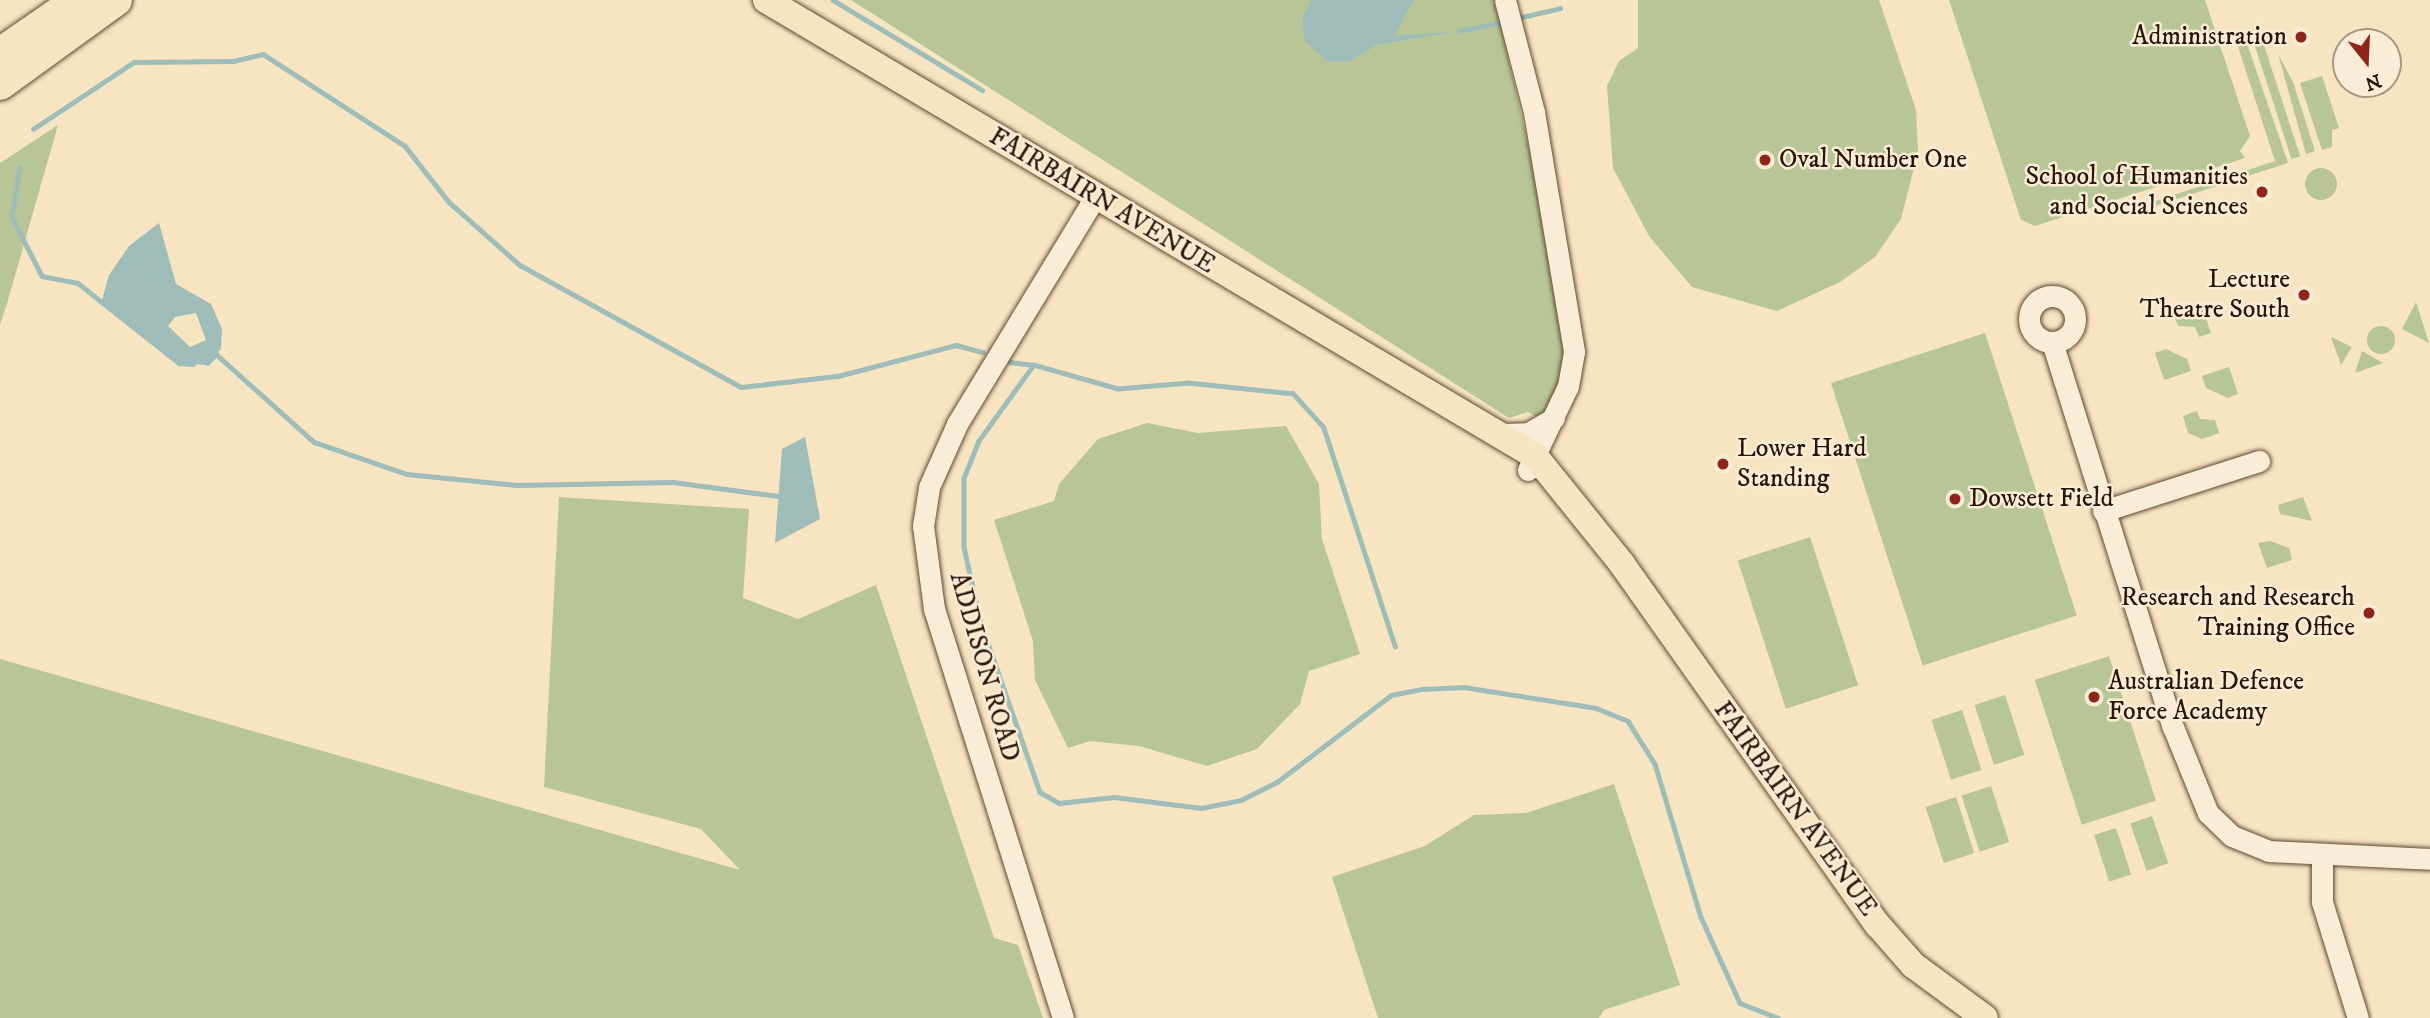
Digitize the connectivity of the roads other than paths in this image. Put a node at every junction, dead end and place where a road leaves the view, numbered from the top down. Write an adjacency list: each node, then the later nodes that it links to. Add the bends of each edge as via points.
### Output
1 (78, 0): 5 (highway)
2 (116, 0): 6 (highway)
3 (766, 0): 7 (main road, FAIRBAIRN AVENUE)
4 (1505, 0): 10 (street, via 1534,112 1572,313 1574,352)
5 (0, 54)
6 (0, 84)
7 (1095, 197): 9 (main road, FAIRBAIRN AVENUE); 19 (street, ADDISON ROAD, via 957,424 929,487 923,526 934,609)
8 (2052, 342): 15 (street)
9 (1439, 402): 11 (main road, FAIRBAIRN AVENUE); 13 (main road, FAIRBAIRN AVENUE)
10 (1555, 418): 11 (street, via 1528,433); 13 (street); 14 (street, via 1550,452)
11 (1503, 434): 13 (main road, FAIRBAIRN AVENUE)
12 (2259, 461): 15 (street)
13 (1532, 463): 14 (main road, FAIRBAIRN AVENUE); 16 (main road, FAIRBAIRN AVENUE)
14 (1559, 481): 16 (main road, FAIRBAIRN AVENUE)
15 (2103, 510): 17 (street, via 2199,800 2245,843)
16 (1627, 578): 20 (main road, FAIRBAIRN AVENUE, via 1878,925 1913,965)
17 (2322, 857): 18 (street); 21 (street, via 2322,902)
18 (2430, 859)
19 (1063, 1018)
20 (1985, 1018)
21 (2358, 1018)

